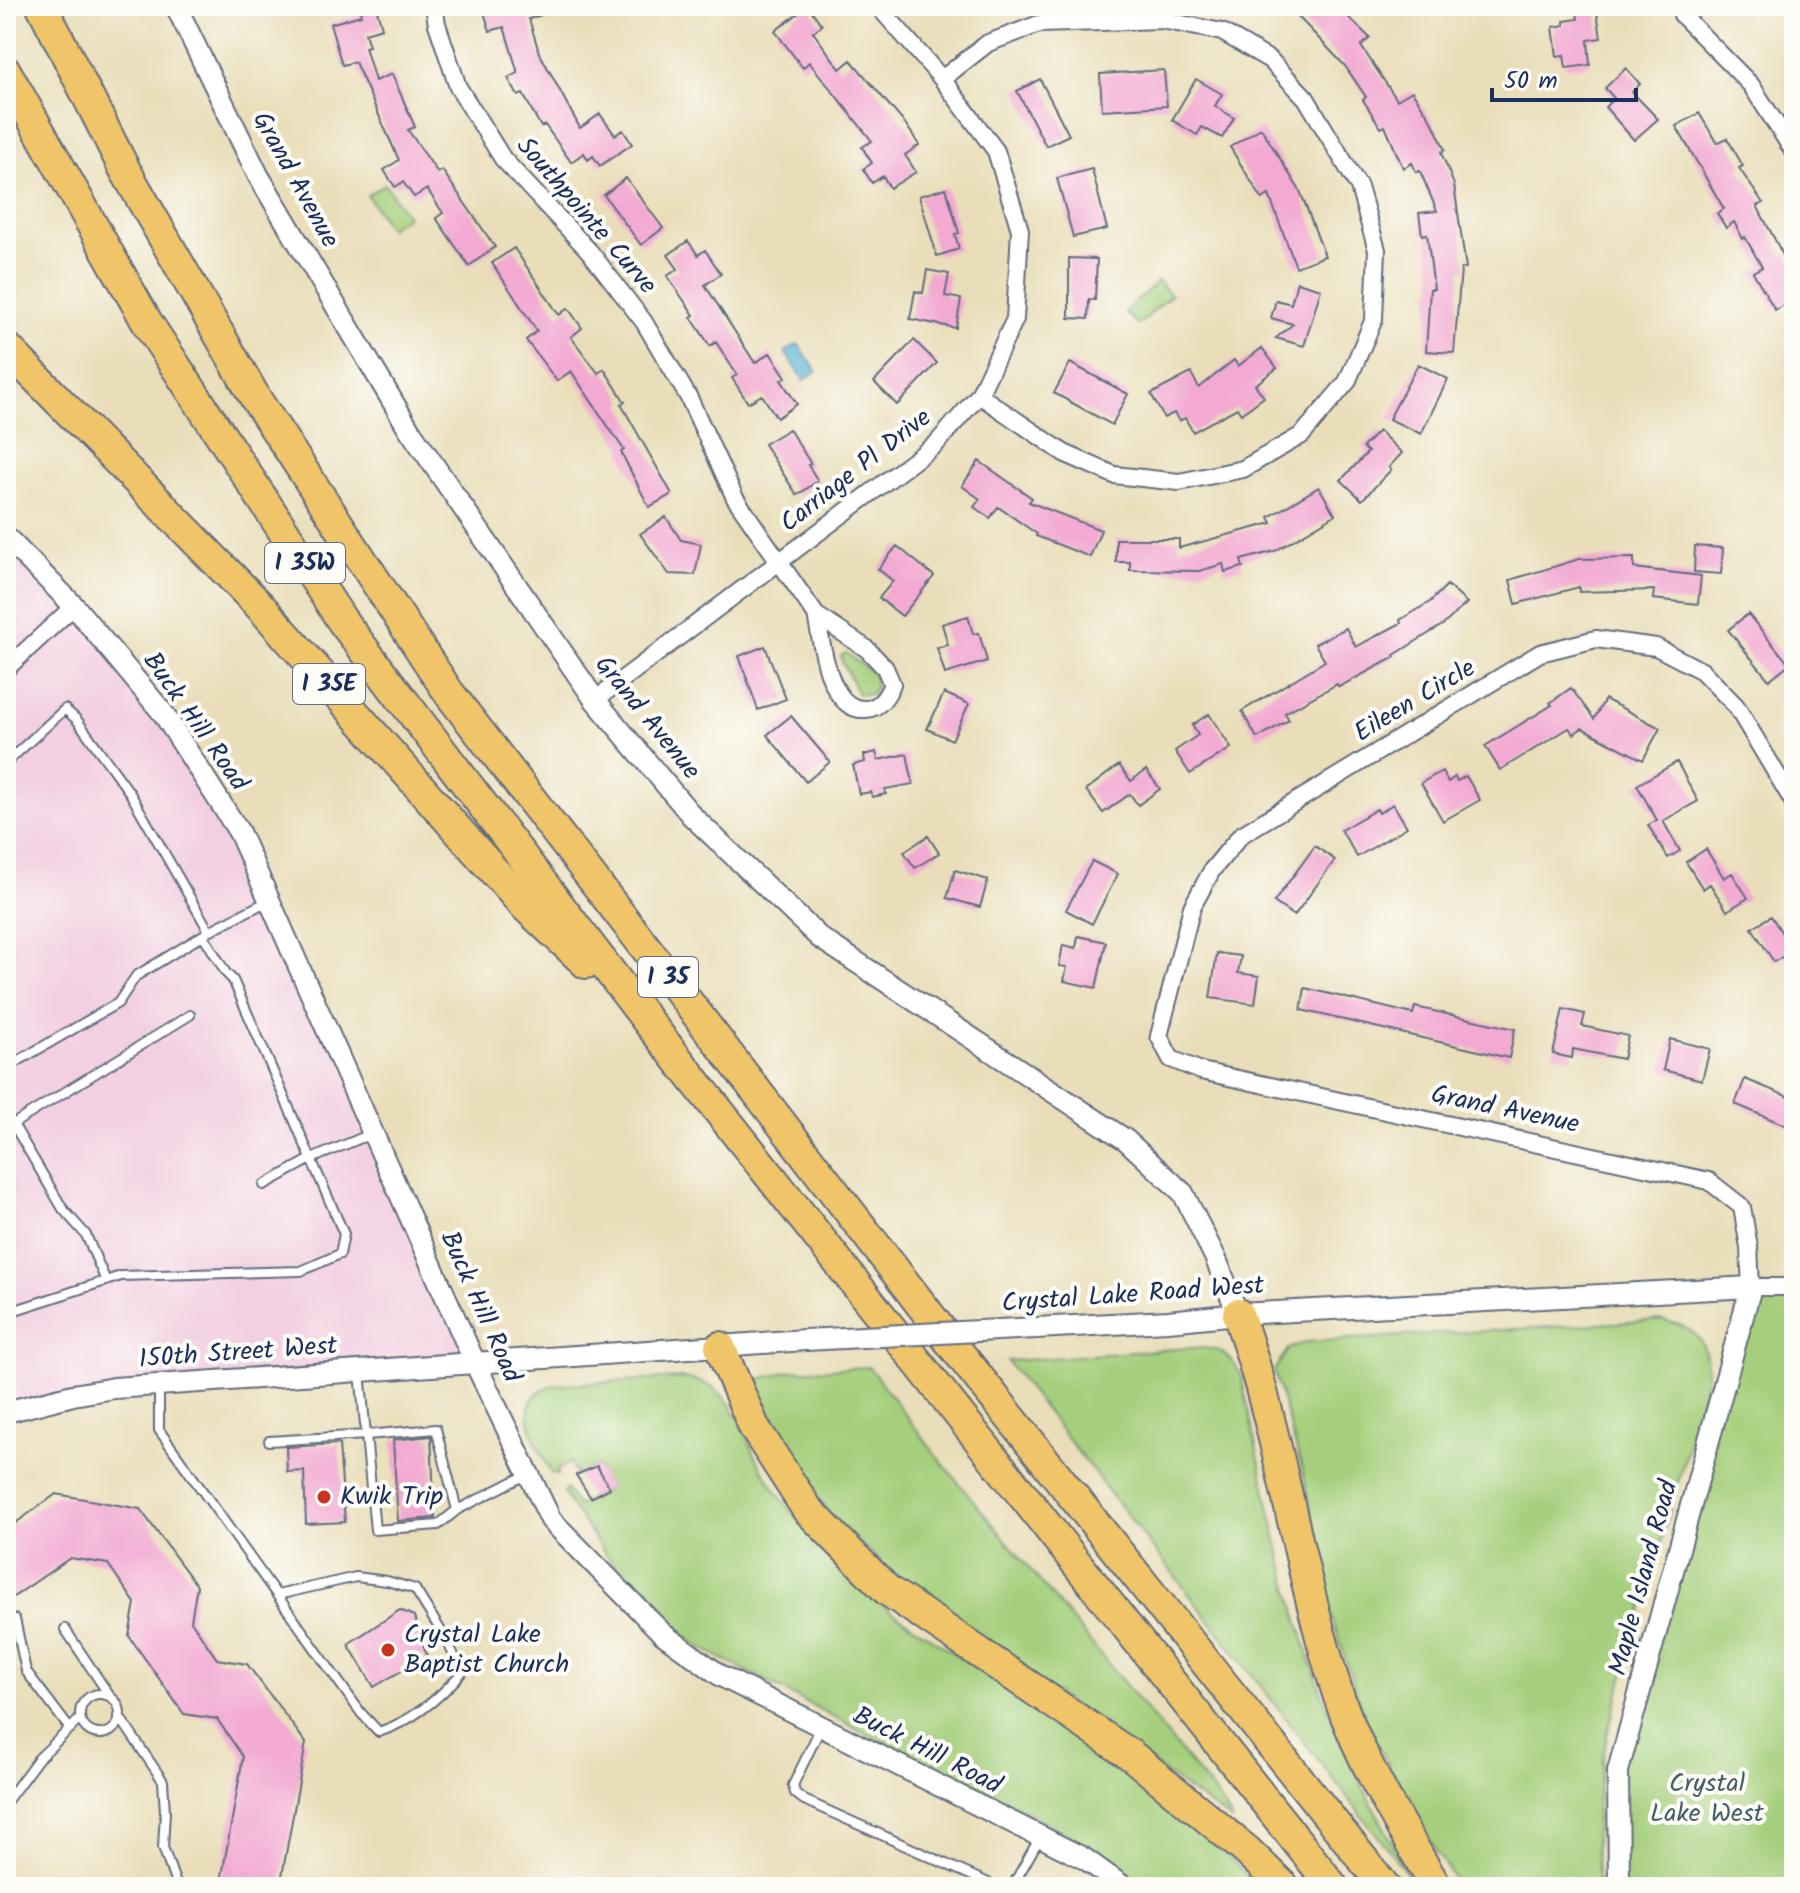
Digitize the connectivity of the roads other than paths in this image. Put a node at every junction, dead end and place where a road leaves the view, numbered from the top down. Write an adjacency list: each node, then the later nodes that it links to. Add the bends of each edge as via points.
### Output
1 (42, 6): 58 (highway, I 35, via 125,170 256,399 449,693 947,1338)
2 (176, 6): 16 (street, Grand Avenue, via 258,175 409,429)
3 (434, 6): 12 (street, Southpointe Curve, via 458,87 503,159 590,252 644,322 689,398 735,498)
4 (878, 6): 7 (street, Carriage Pl Drive)
5 (1682, 15): 8 (street, via 1751,85)
6 (6, 72): 22 (highway, I 35W, via 148,324 343,622)
7 (942, 79): 10 (street, Carriage Pl Drive, via 996,151 1020,230 1015,319); 10 (street, via 988,43 1039,24 1162,20 1222,32 1270,60 1306,98 1359,187 1377,250 1374,319 1347,382 1302,435 1243,469 1179,482 1114,475 1064,453)
8 (1793, 147)
9 (6, 347): 22 (highway, I 35E, via 260,606 523,904)
10 (979, 395): 12 (street, Carriage Pl Drive, via 936,444)
11 (6, 537): 13 (street, Buck Hill Road)
12 (779, 562): 14 (street, Southpointe Curve); 16 (street, Carriage Pl Drive)
13 (74, 606): 15 (street); 19 (street, Buck Hill Road, via 163,713 239,832)
14 (816, 615): 14 (street, Southpointe Curve, via 867,649 885,668 892,684 886,699 869,710 840,698 828,672)
15 (6, 669)
16 (595, 700): 32 (street, Grand Avenue, via 692,816 820,938 1126,1140 1183,1193)
17 (6, 763): 20 (lane, via 65,709 130,793)
18 (1794, 803): 23 (street, Eileen Circle, via 1736,706 1702,671 1656,647 1596,639 1540,653 1241,835 1212,870 1192,907 1159,1036)
19 (270, 900): 20 (lane); 25 (street, Buck Hill Road)
20 (206, 933): 24 (lane, via 136,976 118,1003); 26 (lane, via 233,980)
21 (190, 1015): 28 (lane, via 13,1124 63,1209 86,1235)
22 (649, 1023): 57 (highway, I 35)
23 (1171, 1059): 29 (street, Grand Avenue, via 1201,1071 1709,1181 1742,1207)
24 (6, 1068)
25 (374, 1132): 26 (lane); 34 (street, Buck Hill Road)
26 (311, 1159): 27 (lane); 28 (lane, via 344,1234 340,1254 301,1271 121,1276)
27 (264, 1185)
28 (106, 1281): 31 (lane)
29 (1751, 1287): 30 (street, Crystal Lake Road West); 32 (street, Crystal Lake Road West); 60 (street, Maple Island Road, via 1618,1771)
30 (1794, 1287)
31 (6, 1313)
32 (1238, 1314): 33 (street, Crystal Lake Road West, bridge); 59 (highway, via 1257,1368 1339,1699 1377,1785)
33 (720, 1347): 34 (street, Crystal Lake Road West); 56 (highway, via 754,1427 807,1509 887,1590 1132,1756)
34 (475, 1363): 35 (street, 150th Street West); 40 (street, Buck Hill Road)
35 (360, 1371): 36 (street, 150th Street West); 38 (lane)
36 (159, 1384): 37 (street, 150th Street West, via 73,1395); 42 (lane, via 159,1430)
37 (6, 1412)
38 (366, 1435): 39 (lane); 41 (lane, via 436,1429); 41 (lane, via 375,1530 438,1525)
39 (269, 1441)
40 (528, 1474): 41 (lane); 48 (street, Buck Hill Road, via 551,1520 663,1634 721,1676)
41 (457, 1510)
42 (277, 1595): 42 (lane, via 379,1732 400,1725 444,1693 462,1672 415,1589 356,1577)
43 (15, 1619): 49 (lane, via 26,1671)
44 (65, 1629): 45 (lane)
45 (109, 1695): 46 (lane, via 119,1706); 47 (lane, via 92,1695)
46 (119, 1716): 47 (lane, via 113,1729 97,1734); 52 (lane, via 163,1781 163,1847)
47 (80, 1719): 49 (lane)
48 (821, 1727): 51 (street, Buck Hill Road); 53 (lane, via 793,1785 795,1793)
49 (70, 1729): 50 (lane, via 38,1759)
50 (6, 1802)
51 (1040, 1837): 54 (lane); 55 (street, Buck Hill Road, via 1085,1859)
52 (177, 1887)
53 (997, 1887)
54 (1012, 1887)
55 (1124, 1887)
56 (1284, 1887)
57 (1333, 1887)
58 (1385, 1887)
59 (1436, 1887)
60 (1619, 1887)

